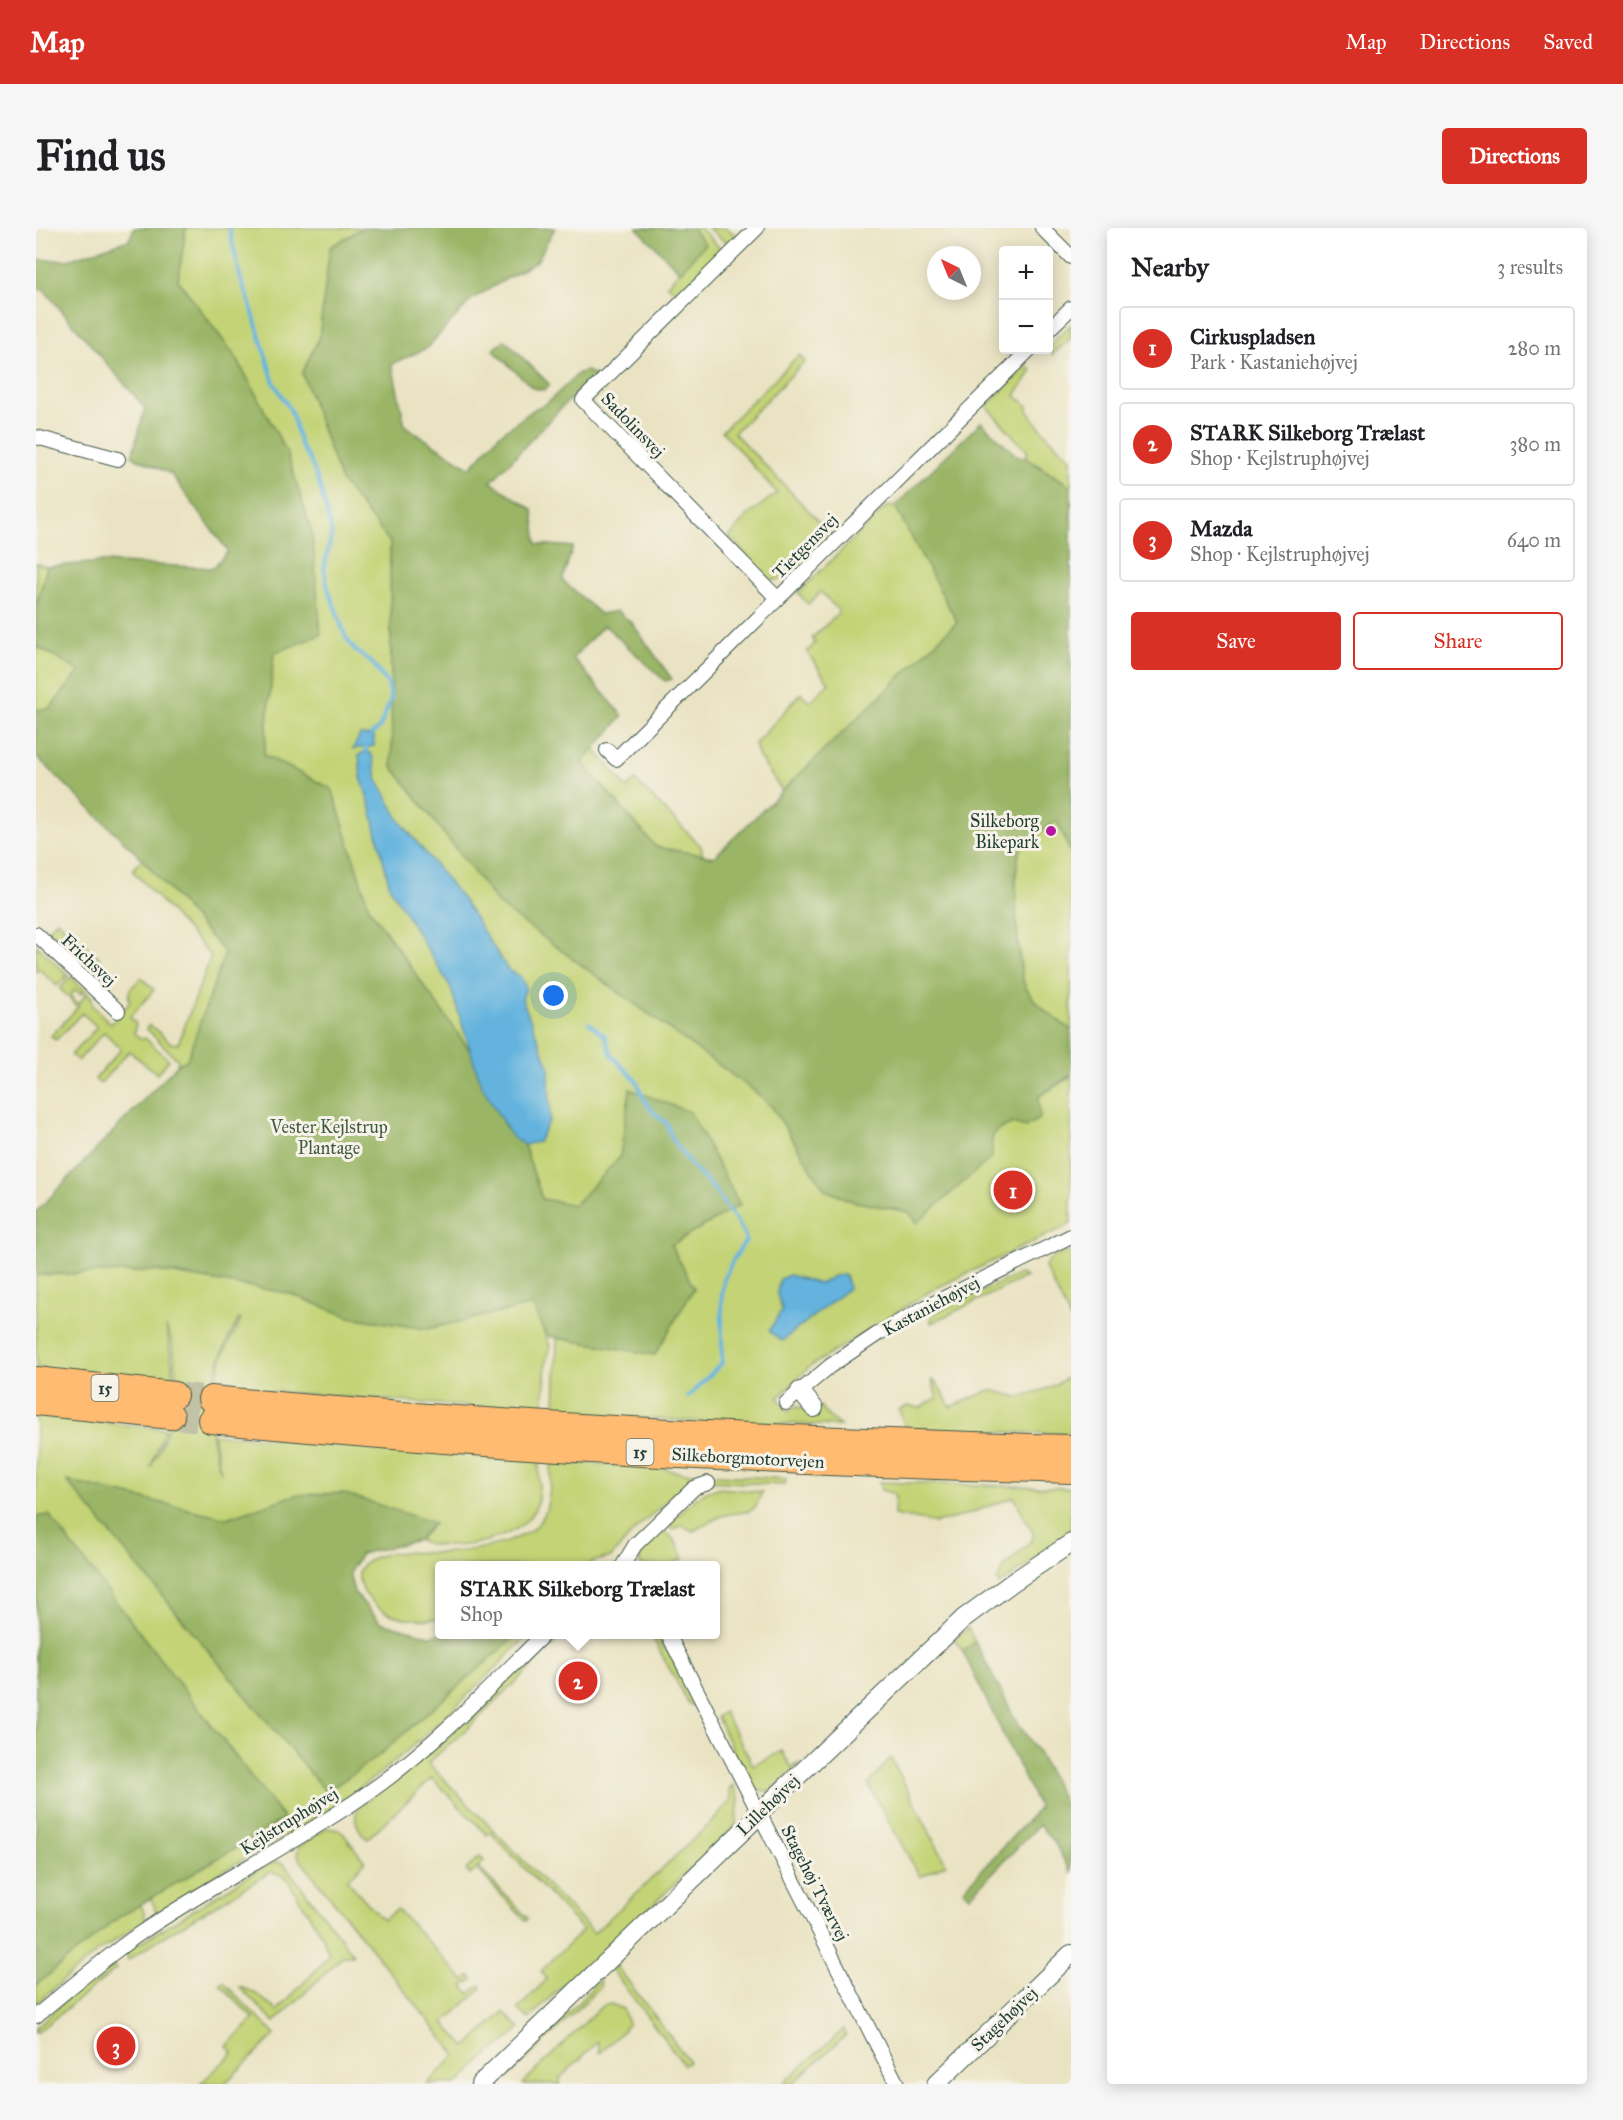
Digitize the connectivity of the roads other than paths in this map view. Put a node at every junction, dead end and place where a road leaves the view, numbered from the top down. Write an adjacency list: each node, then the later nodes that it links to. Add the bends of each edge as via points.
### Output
1 (757, 228): 9 (street, Sadolinsvej, via 583,400)
2 (1042, 228): 3 (street)
3 (1071, 257)
4 (1071, 308): 5 (street)
5 (1053, 325)
6 (1025, 354): 9 (street, Tietgensvej)
7 (36, 437): 8 (street)
8 (118, 459)
9 (778, 599): 10 (street, Tietgensvej, via 616,759)
10 (607, 750)
11 (36, 934): 12 (street, Frichsvej)
12 (118, 1011)
13 (1071, 1236): 15 (street, Kastaniehøjvej, via 879,1333)
14 (36, 1380): 16 (highway, 15, via 172,1406)
15 (793, 1397): 17 (street, Kastaniehøjvej)
16 (36, 1402)
17 (814, 1408)
18 (1071, 1448): 19 (highway, Silkeborgmotorvejen / 15, via 839,1441 211,1409 558,1448)
19 (1071, 1470)
20 (708, 1483): 22 (street, via 694,1488 635,1545)
21 (1071, 1543): 25 (street, Lillehøjvej, via 964,1618)
22 (625, 1561)
23 (540, 1639): 27 (street, Kejlstruphøjvej, via 444,1731 384,1781 339,1813 140,1934)
24 (670, 1639): 25 (street, Stagehøj Tværvej)
25 (759, 1814): 28 (street, Lillehøjvej); 29 (street, Stagehøj Tværvej)
26 (1071, 1954): 30 (street, Stagehøjvej)
27 (36, 2016)
28 (480, 2084)
29 (897, 2084)
30 (936, 2084)

